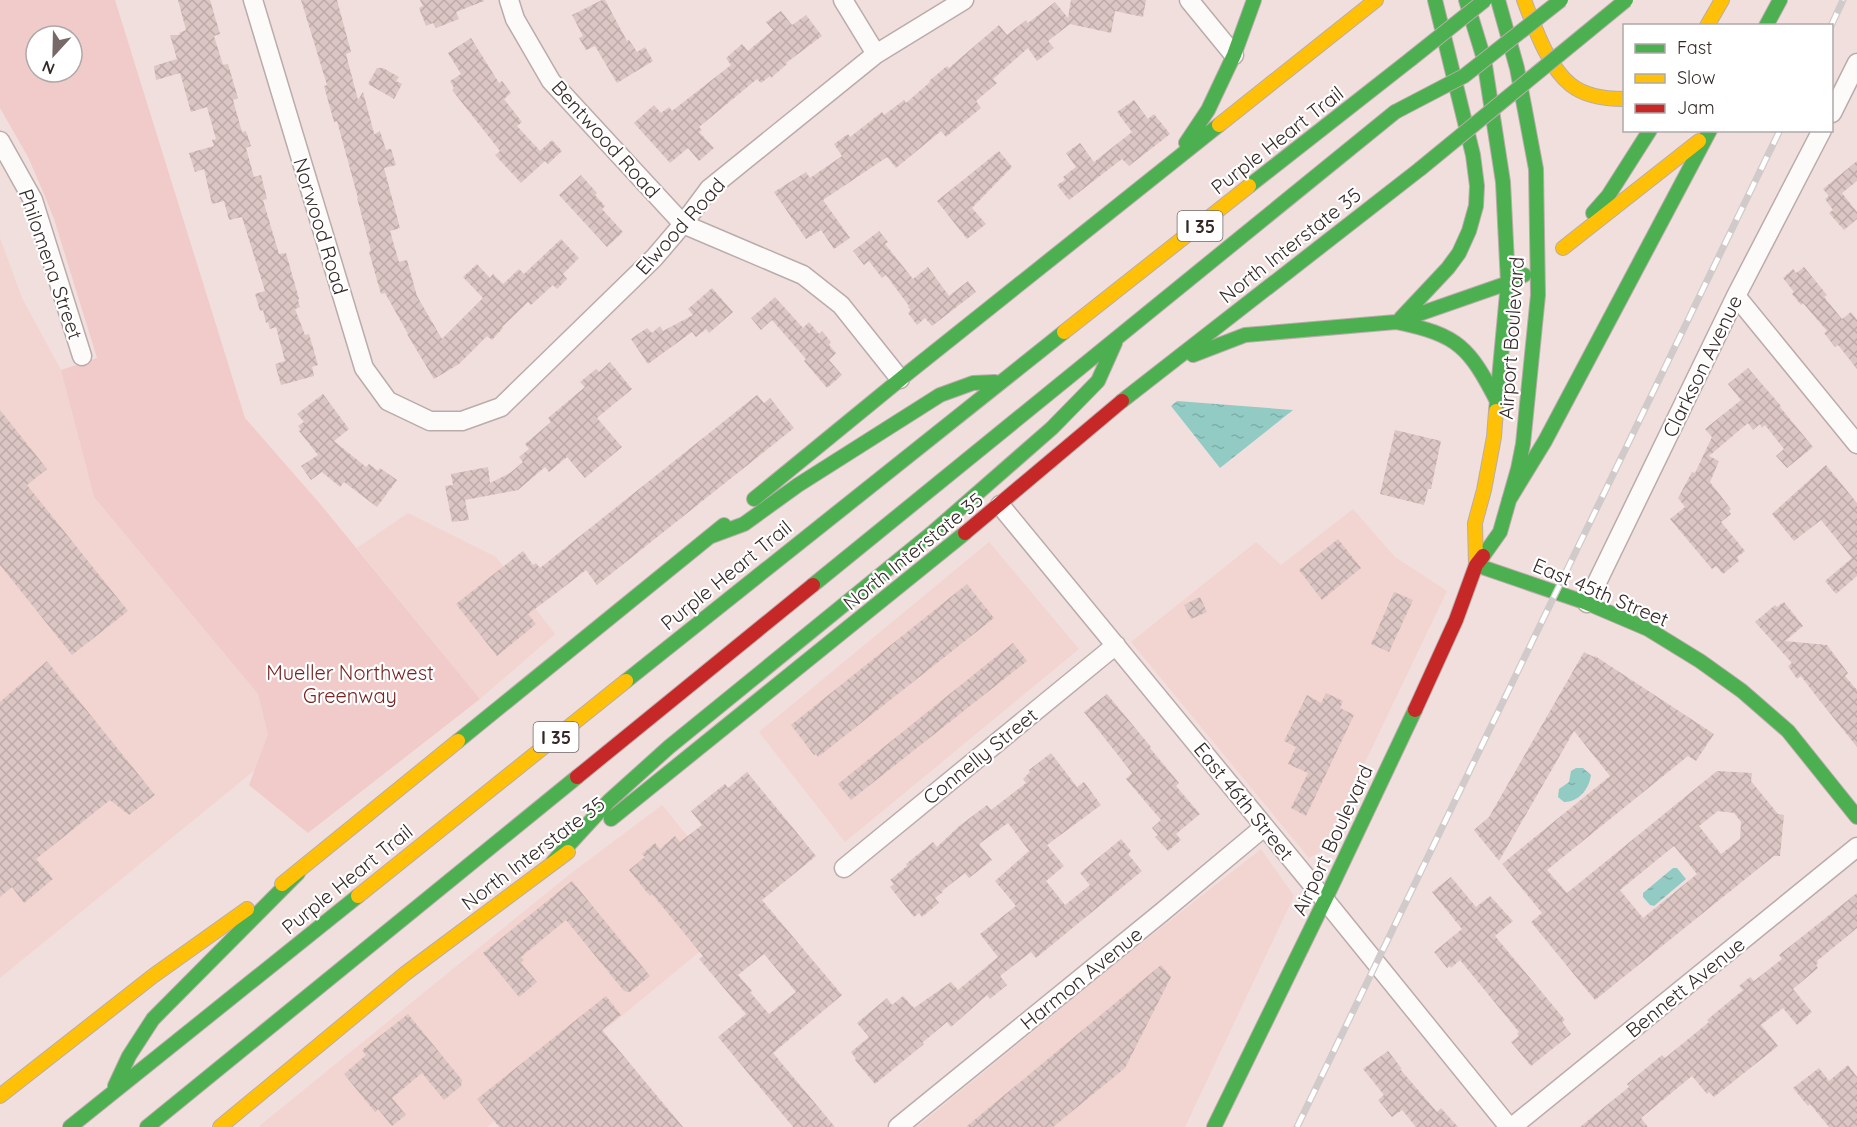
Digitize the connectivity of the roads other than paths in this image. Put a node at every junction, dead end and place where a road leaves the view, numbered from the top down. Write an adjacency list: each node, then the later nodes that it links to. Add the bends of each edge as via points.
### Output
1 (253, 0): 44 (street, Norwood Road, via 364,369 388,401)
2 (509, 0): 32 (street, Bentwood Road, via 515,19 551,81)
3 (843, 0): 20 (street)
4 (964, 0): 20 (street, Elwood Road)
5 (1189, 0): 21 (street)
6 (1254, 0): 21 (main road)
7 (1376, 0): 31 (main road)
8 (1435, 0): 37 (main road, via 1473,155 1476,206 1459,253)
9 (1466, 0): 35 (main road, Airport Boulevard, via 1484,59 1503,182)
10 (1485, 0): 22 (main road, Purple Heart Trail / I 35, bridge)
11 (1498, 0): 34 (main road, Airport Boulevard, via 1517,68 1536,169)
12 (1525, 0): 24 (main road, via 1541,42 1570,84 1585,93); 26 (main road, I 35, bridge)
13 (1561, 0): 26 (main road, I 35, bridge, via 1464,76)
14 (1626, 0): 40 (main road, North Interstate 35, bridge, via 1420,169)
15 (1722, 0): 18 (main road)
16 (1780, 0): 19 (main road)
17 (1449, 7): 22 (main road, Purple Heart Trail / I 35, via 1434,20)
18 (1708, 24)
19 (1767, 24)
20 (876, 54): 32 (street, Elwood Road, via 710,189)
21 (1234, 55): 31 (main road, via 1208,110)
22 (1411, 59): 42 (main road, Purple Heart Trail / I 35)
23 (1856, 68): 25 (street)
24 (1623, 99)
25 (1833, 110)
26 (1395, 112): 38 (main road, I 35)
27 (1649, 132): 33 (main road, via 1608,196)
28 (1821, 132): 36 (street, Clarkson Avenue)
29 (1709, 133): 33 (main road); 46 (main road, via 1545,441)
30 (0, 141): 39 (street, Philomena Street, via 33,200)
31 (1173, 164): 41 (main road)
32 (683, 224): 41 (street, Bentwood Road, via 803,275 841,305); 44 (street, Elwood Road, via 654,258 501,407 462,421)
33 (1563, 248): 34 (main road)
34 (1538, 268): 35 (main road); 46 (main road, Airport Boulevard, via 1523,444)
35 (1508, 283): 37 (main road); 43 (main road, Airport Boulevard)
36 (1736, 296): 45 (street); 50 (street, Clarkson Avenue)
37 (1396, 322): 40 (main road, via 1245,335); 43 (main road, via 1443,334 1464,347)
38 (1120, 334): 55 (main road, via 1098,381 1052,428 932,533 669,747 609,801); 62 (main road, I 35)
39 (82, 356)
40 (1167, 365): 47 (main road, North Interstate 35)
41 (900, 379): 48 (main road)
42 (1003, 381): 48 (main road, via 973,383 940,394 806,479 744,524); 59 (main road, Purple Heart Trail / I 35)
43 (1498, 404): 49 (main road, Airport Boulevard, via 1475,523)
44 (430, 421)
45 (1857, 444)
46 (1509, 500): 49 (main road, Airport Boulevard, via 1500,532)
47 (1000, 505): 51 (street, East 46th Street); 55 (main road, North Interstate 35, via 578,846)
48 (709, 537): 57 (main road)
49 (1476, 565): 50 (main road, East 45th Street); 58 (main road, Airport Boulevard, via 1430,678)
50 (1587, 603): 52 (main road, East 45th Street, via 1648,629 1742,691 1788,731)
51 (1116, 645): 53 (street, East 46th Street); 56 (street, Connelly Street)
52 (1857, 817)
53 (1264, 827): 58 (street, East 46th Street); 64 (street, Harmon Avenue)
54 (1857, 847): 66 (street, Bennett Avenue)
55 (553, 862): 63 (main road, North Interstate 35, via 405,973)
56 (844, 868)
57 (298, 873): 59 (main road, via 153,1019 129,1056); 60 (main road, via 153,976)
58 (1325, 900): 65 (main road, Airport Boulevard); 66 (street, East 46th Street)
59 (112, 1094): 61 (main road, Purple Heart Trail / I 35)
60 (0, 1096)
61 (70, 1127)
62 (147, 1127)
63 (220, 1127)
64 (898, 1127)
65 (1214, 1127)
66 (1510, 1127)

